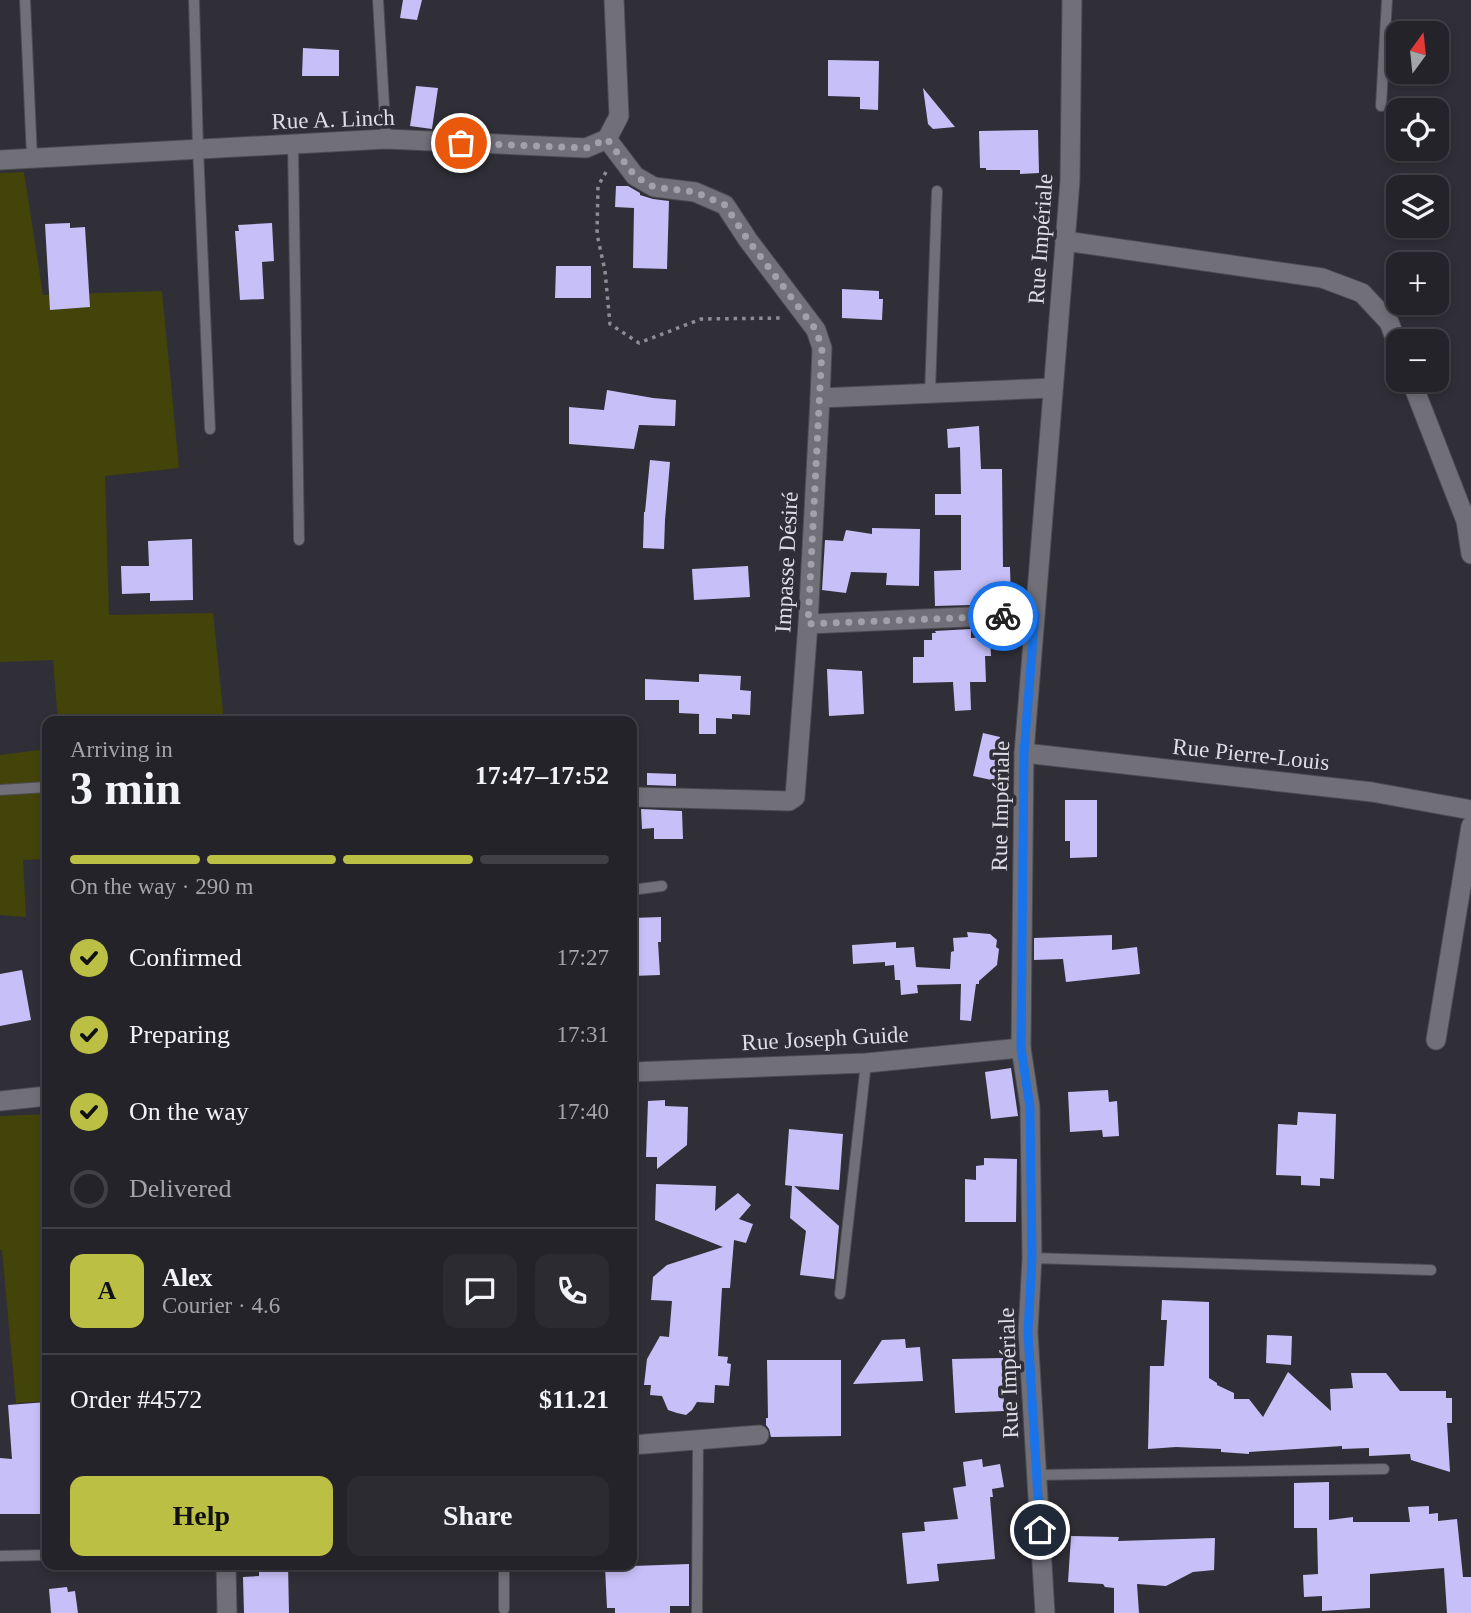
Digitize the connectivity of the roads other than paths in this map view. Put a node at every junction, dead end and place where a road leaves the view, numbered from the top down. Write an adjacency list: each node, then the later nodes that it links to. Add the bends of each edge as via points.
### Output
1 (25, 0): 12 (lane)
2 (194, 0): 11 (lane)
3 (378, 0): 8 (lane)
4 (614, 0): 10 (street, via 619,116)
5 (1072, 0): 15 (street, Rue Impériale)
6 (1387, 0): 7 (lane)
7 (1381, 106)
8 (386, 139): 9 (street, Rue A. Linch); 10 (street, Rue A. Linch)
9 (293, 145): 11 (street, Rue A. Linch); 22 (lane)
10 (612, 146): 20 (street, Impasse Désiré, via 635,176 654,187 695,192 725,205 816,330 822,348)
11 (198, 148): 12 (street, Rue A. Linch); 21 (lane)
12 (32, 158): 13 (street, Rue A. Linch)
13 (0, 160)
14 (937, 191): 19 (lane)
15 (1065, 241): 16 (street, via 1322,278 1362,293); 17 (street, Rue Impériale)
16 (1392, 329)
17 (1053, 388): 19 (street); 24 (street, Rue Impériale)
18 (1416, 392): 23 (street, via 1466,521)
19 (930, 393): 20 (street)
20 (820, 398): 25 (street, Impasse Désiré)
21 (210, 429)
22 (299, 540)
23 (1471, 554)
24 (1035, 614): 25 (street); 26 (street, Rue Impériale)
25 (808, 624): 29 (street, Impasse Désiré, via 793,800)
26 (1024, 753): 30 (street, Rue Pierre-Louis, via 1373,792); 35 (street, Rue Impériale)
27 (42, 787): 28 (lane)
28 (0, 790)
29 (637, 797)
30 (1471, 810)
31 (1471, 826): 34 (street)
32 (662, 886): 33 (lane)
33 (637, 889)
34 (1436, 1040)
35 (1021, 1048): 36 (street, Rue Joseph Guide); 40 (street, Rue Impériale, via 1030,1107)
36 (866, 1063): 37 (street, Rue Joseph Guide); 42 (lane)
37 (637, 1072)
38 (42, 1097): 39 (street)
39 (0, 1101)
40 (1032, 1258): 41 (lane); 47 (street, Rue Impériale, via 1028,1332)
41 (1432, 1270)
42 (840, 1294)
43 (759, 1435): 44 (street)
44 (698, 1440): 45 (street); 54 (lane)
45 (637, 1445)
46 (1384, 1469): 47 (lane)
47 (1037, 1475): 55 (street, Rue Impériale)
48 (42, 1555): 49 (lane)
49 (0, 1556)
50 (226, 1570): 53 (street)
51 (504, 1570): 52 (lane)
52 (504, 1609)
53 (227, 1613)
54 (697, 1613)
55 (1045, 1613)

